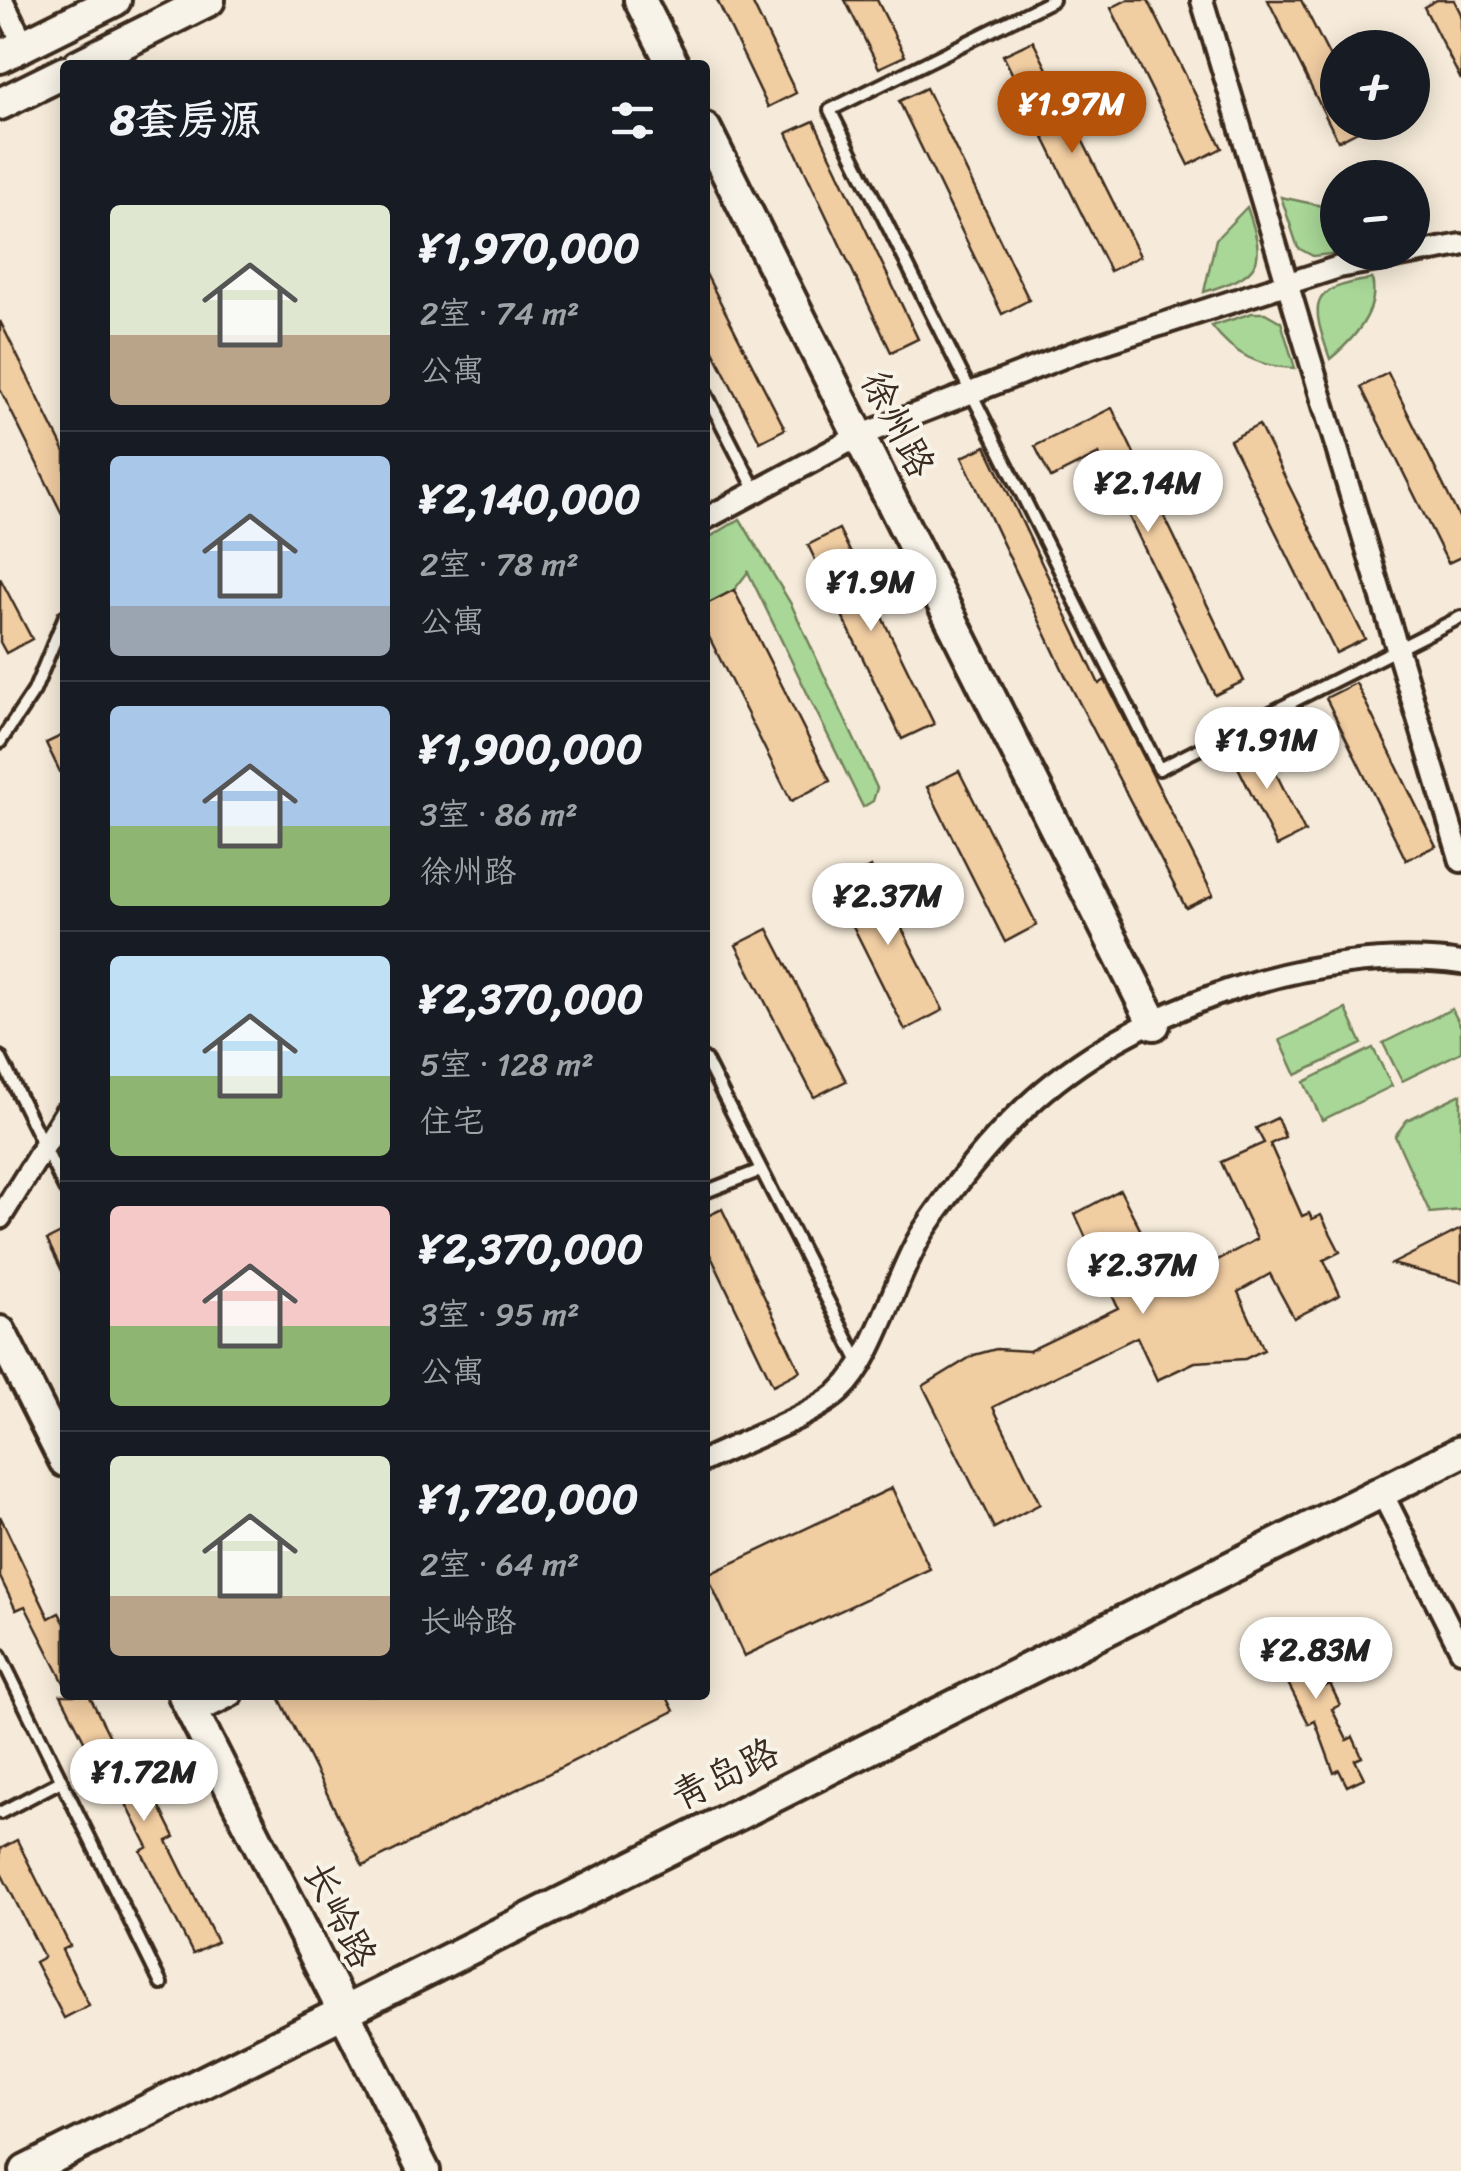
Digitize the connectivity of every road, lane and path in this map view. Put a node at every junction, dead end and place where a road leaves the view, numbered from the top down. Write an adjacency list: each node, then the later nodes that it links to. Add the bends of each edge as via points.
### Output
1 (2, 0): 7 (street)
2 (114, 0): 7 (street)
3 (209, 0): 8 (street)
4 (640, 0): 9 (street)
5 (1053, 0): 15 (lane, via 830,110)
6 (1202, 0): 14 (street)
7 (12, 51)
8 (89, 60)
9 (670, 60)
10 (60, 74): 11 (street)
11 (0, 104)
12 (710, 139): 17 (street, 徐州路)
13 (1461, 245): 14 (street)
14 (1287, 282): 15 (street); 22 (street)
15 (968, 394): 17 (street); 22 (lane, via 1159,769)
16 (710, 402): 18 (lane)
17 (859, 436): 18 (street); 26 (street, 徐州路)
18 (756, 491): 19 (street)
19 (710, 516)
20 (1461, 617): 22 (lane)
21 (60, 628): 23 (lane, via 34,691)
22 (1397, 649): 24 (street)
23 (0, 742)
24 (1461, 861)
25 (1461, 963): 26 (street, via 1348,962 1269,978)
26 (1154, 1024): 36 (street, via 1074,1068 1026,1106 966,1173 923,1232)
27 (0, 1057): 30 (lane)
28 (710, 1068): 31 (lane)
29 (60, 1121): 30 (street)
30 (44, 1146): 32 (lane); 34 (street)
31 (762, 1170): 33 (lane); 36 (lane)
32 (60, 1179)
33 (710, 1190)
34 (0, 1218)
35 (0, 1332): 37 (street)
36 (860, 1365): 39 (street, via 838,1393)
37 (60, 1450)
38 (1461, 1452): 40 (street, 青岛路)
39 (710, 1457)
40 (1382, 1491): 41 (street); 47 (street, 青岛路)
41 (1461, 1650)
42 (0, 1655): 44 (lane)
43 (189, 1705): 47 (street, 长岭路)
44 (62, 1781): 45 (lane); 46 (lane)
45 (0, 1812)
46 (162, 1984)
47 (343, 2009): 48 (street, 青岛路); 49 (street, 长岭路)
48 (26, 2171)
49 (424, 2171)

